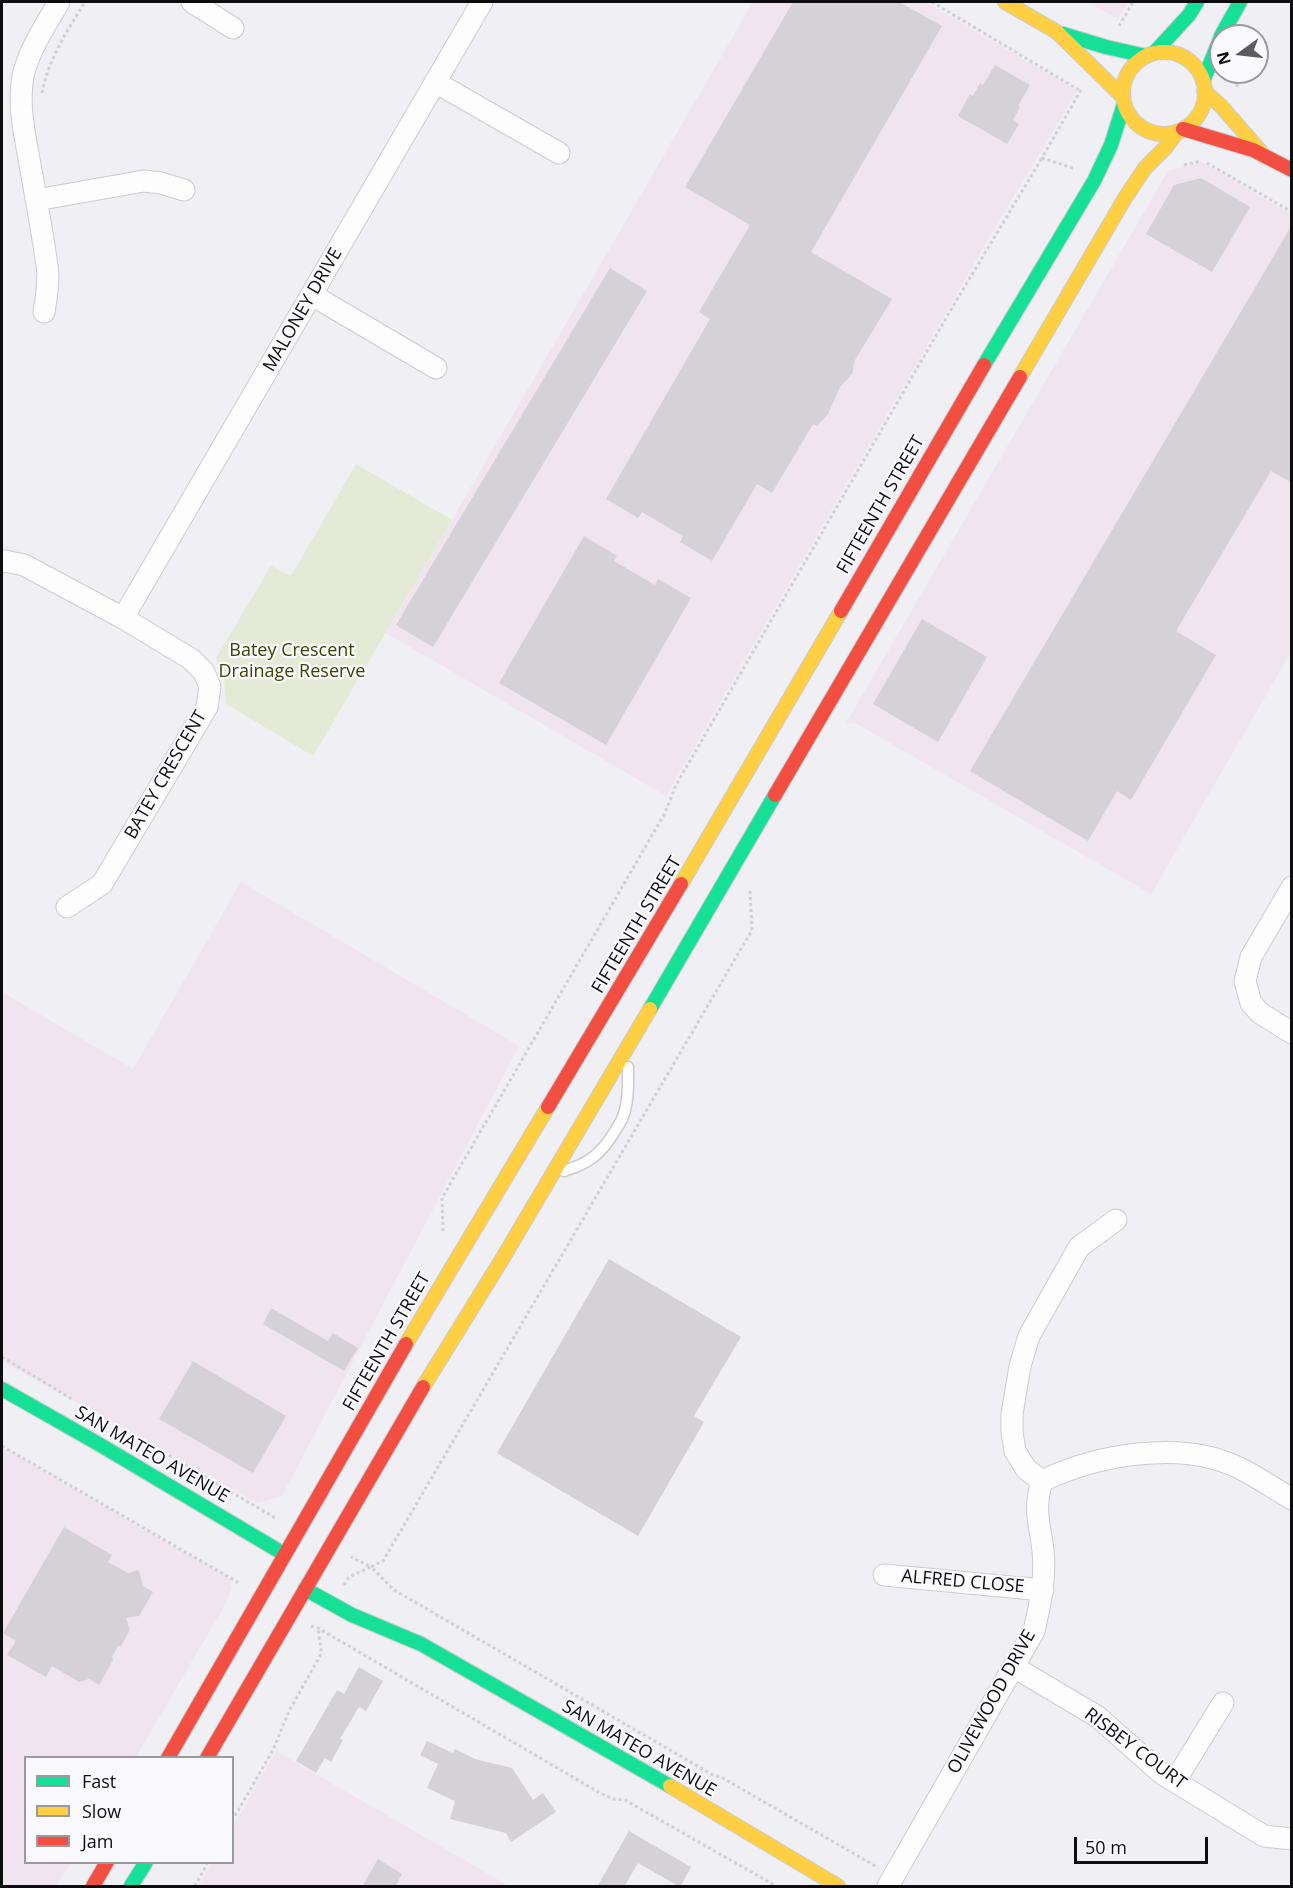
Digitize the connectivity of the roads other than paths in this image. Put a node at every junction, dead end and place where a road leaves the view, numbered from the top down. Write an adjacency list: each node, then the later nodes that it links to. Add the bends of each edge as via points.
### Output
1 (59, 2): 20 (street, via 28,59 21,92)
2 (192, 2): 8 (street)
3 (482, 2): 12 (street, MALONEY DRIVE)
4 (1005, 2): 9 (main road)
5 (1197, 2): 10 (main road)
6 (1240, 2): 7 (main road)
7 (1228, 24)
8 (233, 28)
9 (1057, 32): 10 (main road, via 1106,47); 14 (main road)
10 (1150, 54): 13 (main road, via 1167,52 1184,58 1198,70); 14 (main road, via 1128,72)
11 (1209, 72): 13 (main road)
12 (435, 82): 16 (street); 21 (street, MALONEY DRIVE)
13 (1204, 86): 15 (main road, via 1199,113); 17 (main road)
14 (1124, 100): 15 (main road, via 1130,116 1140,126 1165,134); 26 (main road, FIFTEENTH STREET, via 1111,145 1094,181 998,341)
15 (1180, 130): 17 (main road); 27 (main road, FIFTEENTH STREET, via 1145,168 1125,198)
16 (559, 153)
17 (1262, 153): 18 (main road)
18 (1292, 170)
19 (184, 190): 20 (street, via 144,181)
20 (36, 200): 22 (street, via 48,273)
21 (312, 295): 23 (street); 25 (street, MALONEY DRIVE)
22 (44, 312)
23 (436, 368)
24 (2, 562): 25 (street, BATEY CRESCENT, via 24,565)
25 (123, 618): 29 (street, BATEY CRESCENT, via 191,659 204,672 210,687 207,707 102,884)
26 (828, 652): 27 (main road); 37 (main road, FIFTEENTH STREET, via 648,942 431,1311)
27 (852, 665): 31 (main road, FIFTEENTH STREET)
28 (1292, 887): 30 (street, via 1251,957 1245,981 1251,1003 1260,1013)
29 (67, 908)
30 (1292, 1033)
31 (629, 1046): 32 (main road, FIFTEENTH STREET); 32 (lane, via 625,1110 619,1125 598,1155 575,1168)
32 (553, 1174): 37 (main road, FIFTEENTH STREET, via 455,1326 412,1405)
33 (1116, 1220): 35 (street, via 1079,1247 1029,1336 1020,1366 1012,1414 1015,1451 1026,1469)
34 (2, 1389): 37 (main road, SAN MATEO AVENUE)
35 (1042, 1481): 36 (street, via 1125,1455 1182,1453 1234,1466); 40 (street, OLIVEWOOD DRIVE, via 1036,1515 1043,1552)
36 (1292, 1499)
37 (305, 1565): 39 (main road, FIFTEENTH STREET); 39 (main road, FIFTEENTH STREET)
38 (884, 1575): 40 (street, ALFRED CLOSE)
39 (285, 1578): 42 (main road, SAN MATEO AVENUE, via 351,1615); 45 (main road, FIFTEENTH STREET, via 261,1598); 46 (main road, FIFTEENTH STREET)
40 (1043, 1590): 43 (street, OLIVEWOOD DRIVE, via 1034,1631)
41 (378, 1611): 42 (main road, SAN MATEO AVENUE)
42 (421, 1644): 54 (main road, SAN MATEO AVENUE)
43 (1014, 1667): 47 (street, RISBEY COURT, via 1098,1717); 51 (street, OLIVEWOOD DRIVE)
44 (1223, 1703): 47 (street)
45 (169, 1756)
46 (208, 1756)
47 (1175, 1781): 48 (street, RISBEY COURT, via 1264,1836)
48 (1292, 1839)
49 (106, 1864): 52 (main road)
50 (145, 1864): 53 (main road)
51 (890, 1882)
52 (93, 1887)
53 (131, 1887)
54 (838, 1887)

